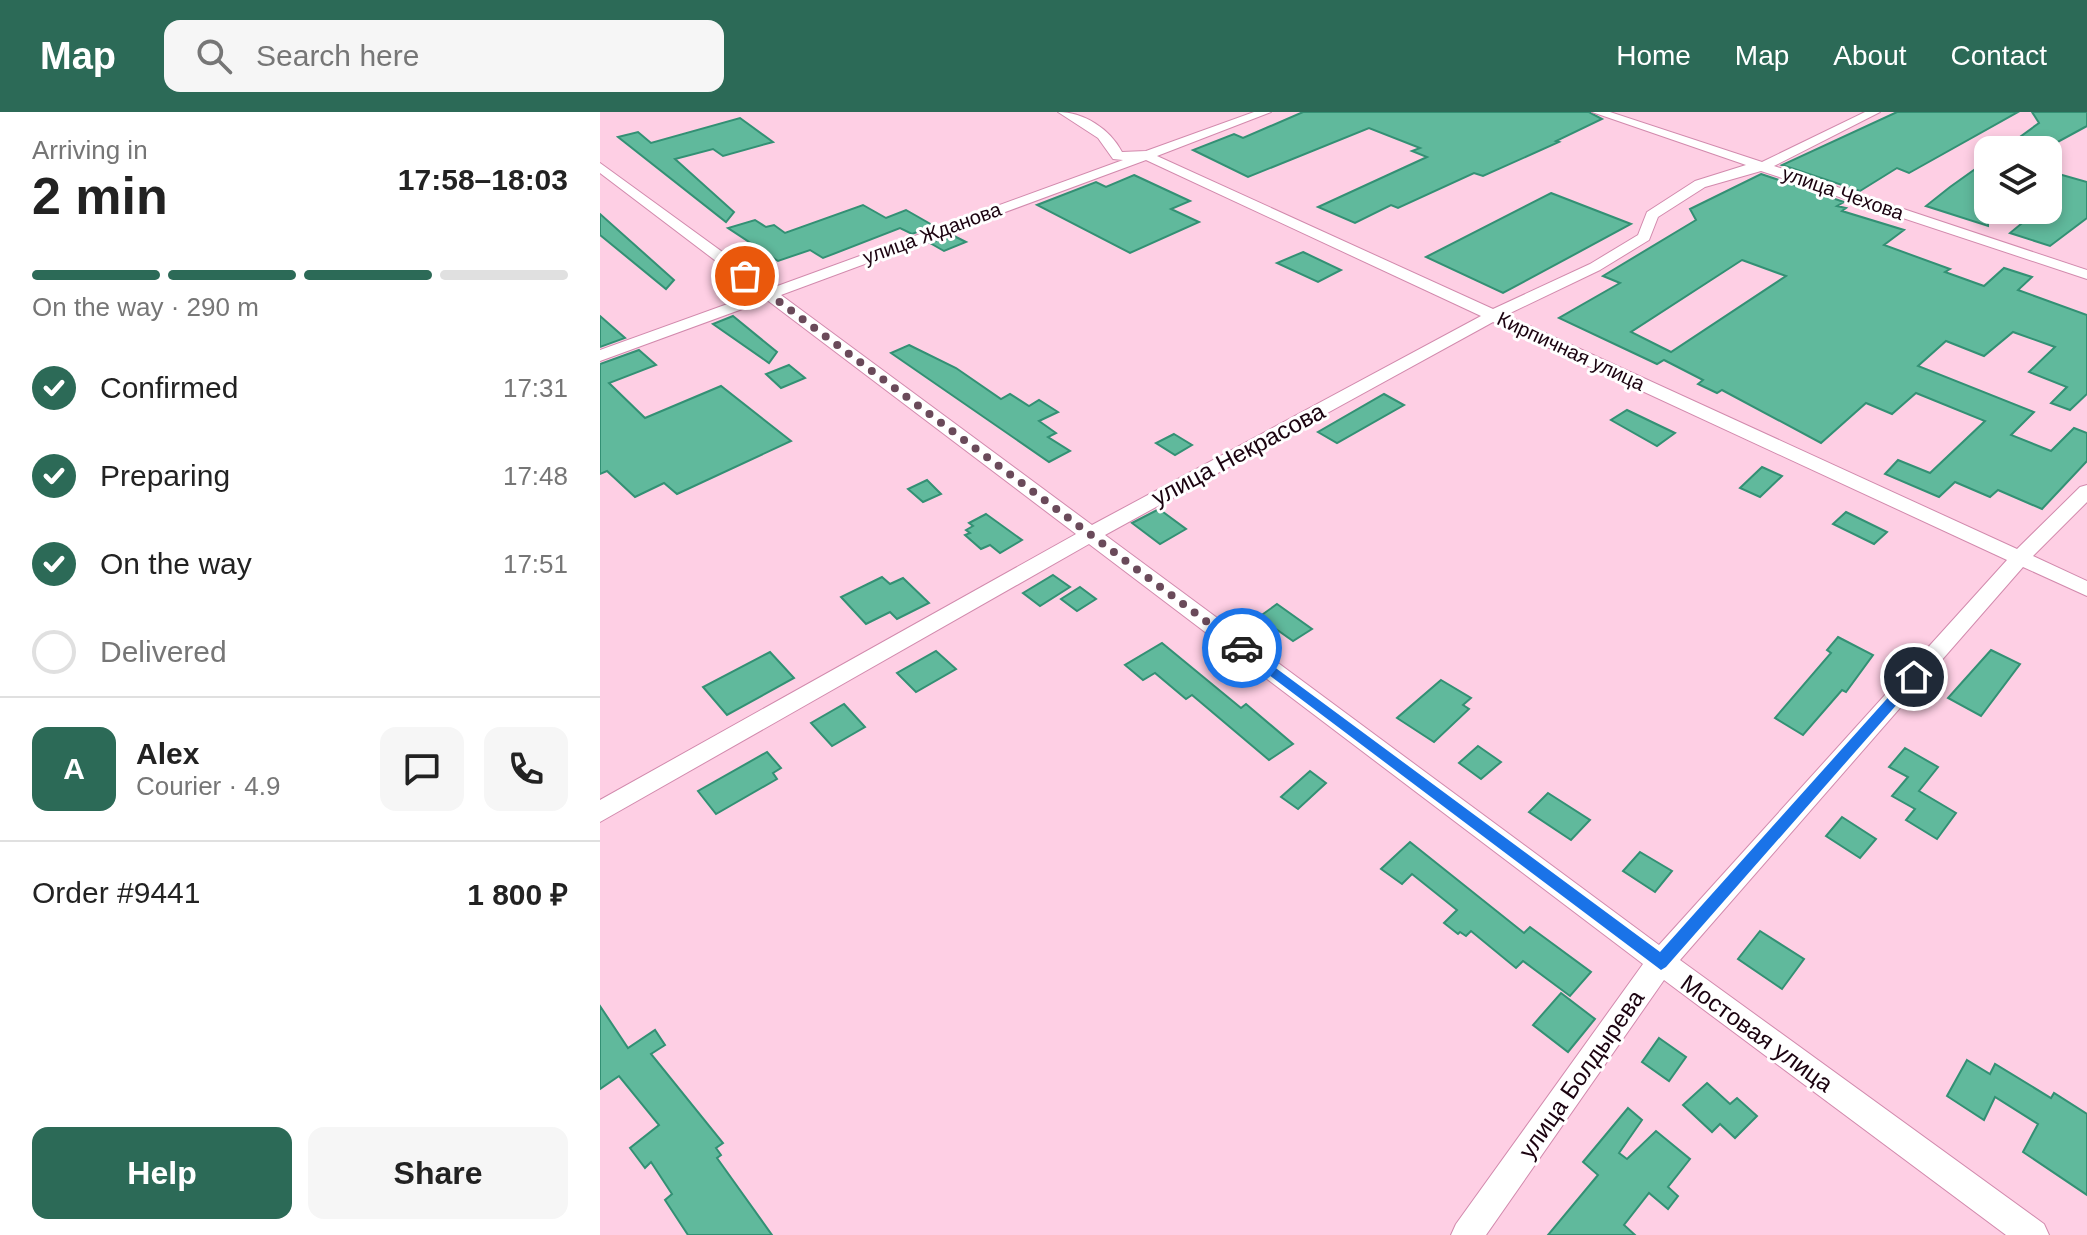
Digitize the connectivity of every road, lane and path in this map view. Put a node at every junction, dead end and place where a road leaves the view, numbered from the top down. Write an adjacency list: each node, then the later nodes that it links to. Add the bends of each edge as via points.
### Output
1 (1064, 112): 5 (street, Кирпичная улица, via 1114,144 1118,156)
2 (1265, 112): 5 (street, улица Жданова)
3 (1598, 112): 6 (street, улица Чехова)
4 (1874, 112): 6 (street, улица Некрасова)
5 (1145, 155): 9 (street, улица Жданова); 10 (street, Кирпичная улица)
6 (1764, 166): 8 (street, улица Чехова); 10 (street, улица Некрасова, via 1700,184 1652,215 1644,237 1582,274)
7 (600, 167): 9 (street, Мостовая улица)
8 (2087, 275)
9 (769, 294): 11 (street, улица Жданова); 13 (street, Мостовая улица)
10 (1494, 315): 13 (street, улица Некрасова); 14 (street, Кирпичная улица)
11 (600, 356)
12 (2087, 491): 14 (street, улица Болдырева)
13 (1091, 534): 16 (street, улица Некрасова); 17 (street, Мостовая улица)
14 (2020, 558): 15 (street, Кирпичная улица); 17 (street, улица Болдырева)
15 (2087, 589)
16 (600, 812)
17 (1661, 962): 18 (street, улица Болдырева); 19 (street, Мостовая улица)
18 (1467, 1235)
19 (2033, 1235)

